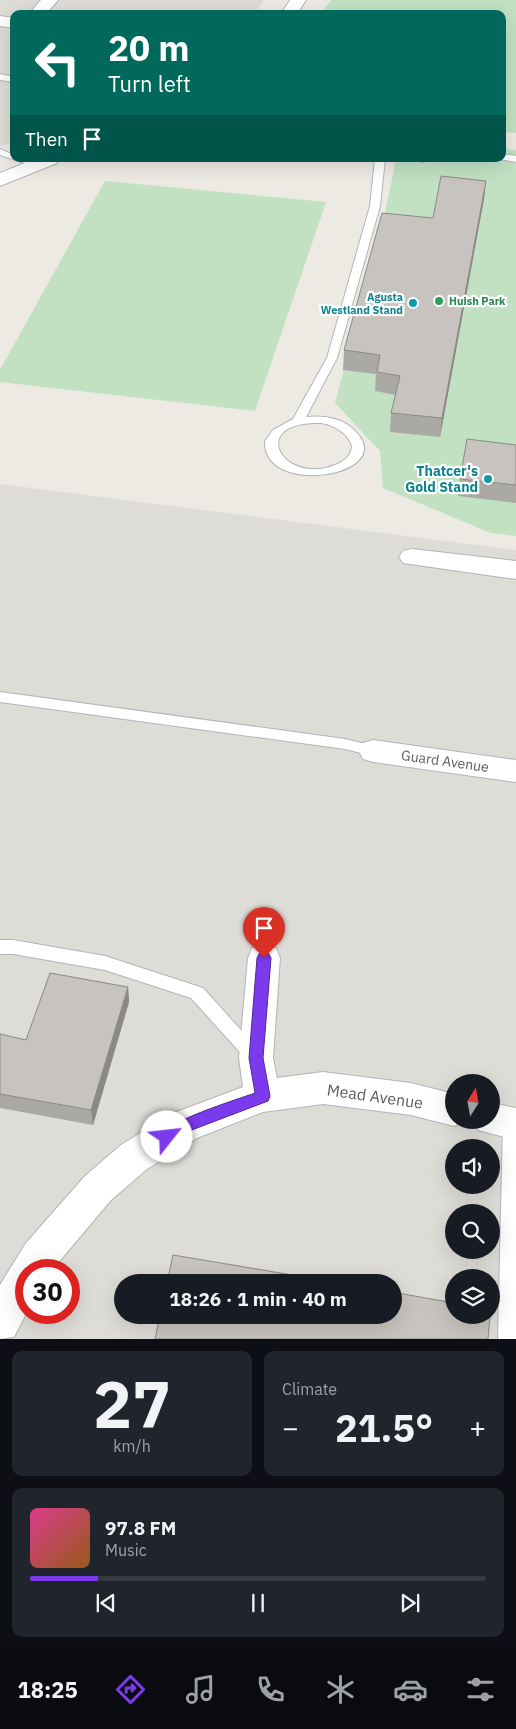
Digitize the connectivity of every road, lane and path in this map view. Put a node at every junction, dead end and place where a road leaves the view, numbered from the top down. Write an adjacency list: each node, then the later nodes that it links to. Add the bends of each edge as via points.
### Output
1 (50, 0): 2 (street)
2 (41, 10)
3 (42, 162): 5 (street)
4 (380, 162): 6 (lane, via 375,206 332,358)
5 (0, 180)
6 (298, 421): 6 (lane, via 325,420 348,429 355,436 357,453 352,460 330,470 315,472 287,466 277,459 271,441 285,426)
7 (412, 557): 8 (street)
8 (516, 570)
9 (0, 698): 10 (lane, via 345,744)
10 (373, 751): 11 (street, Guard Avenue)
11 (516, 771)
12 (0, 947): 14 (lane, via 106,962 197,993)
13 (264, 958): 14 (street)
14 (256, 1058): 15 (street)
15 (262, 1096): 16 (street, Mead Avenue, via 323,1088 411,1099); 18 (street, Mead Avenue, via 184,1126 134,1157 98,1188)
16 (445, 1108)
17 (506, 1122): 21 (lane)
18 (37, 1259)
19 (15, 1296): 20 (street)
20 (0, 1322)
21 (508, 1339)

